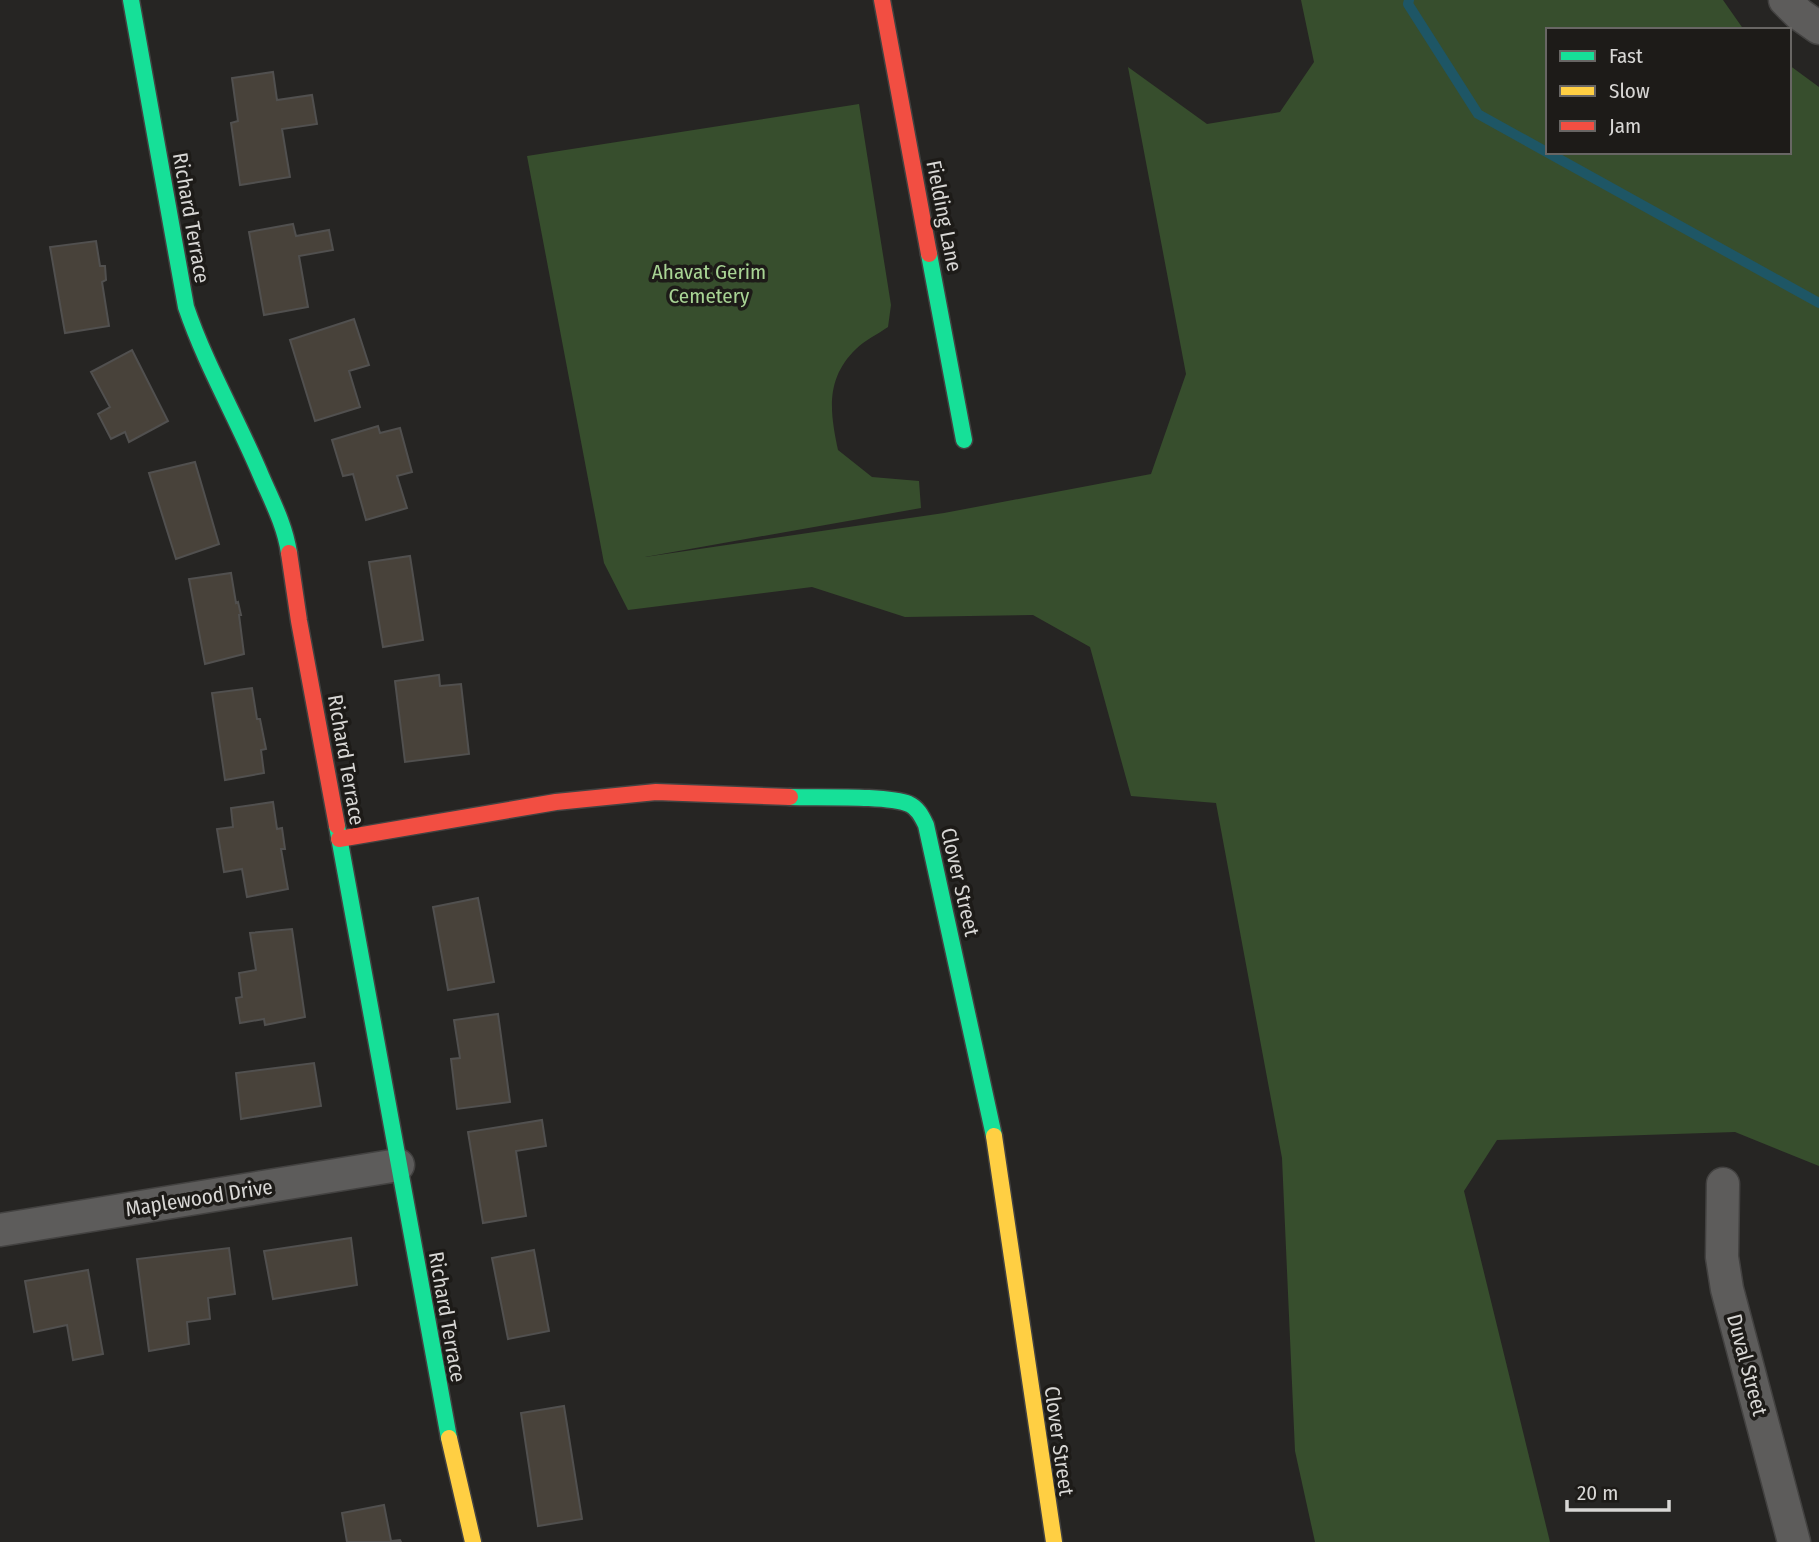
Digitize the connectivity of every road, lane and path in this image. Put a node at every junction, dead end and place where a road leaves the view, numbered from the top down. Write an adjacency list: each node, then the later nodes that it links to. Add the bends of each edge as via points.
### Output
1 (131, 0): 6 (street, Richard Terrace, via 186,307 285,533)
2 (882, 0): 5 (street, Fielding Lane)
3 (1785, 0): 4 (street)
4 (1819, 29)
5 (964, 440)
6 (339, 839): 7 (street, Richard Terrace); 11 (street, Clover Street, via 556,802 656,792 888,800 919,809 996,1143)
7 (398, 1165): 9 (street, Maplewood Drive); 10 (street, Richard Terrace, via 449,1441)
8 (1723, 1184): 12 (street, Duval Street, via 1722,1257 1727,1289)
9 (0, 1230)
10 (473, 1542)
11 (1054, 1542)
12 (1794, 1542)

